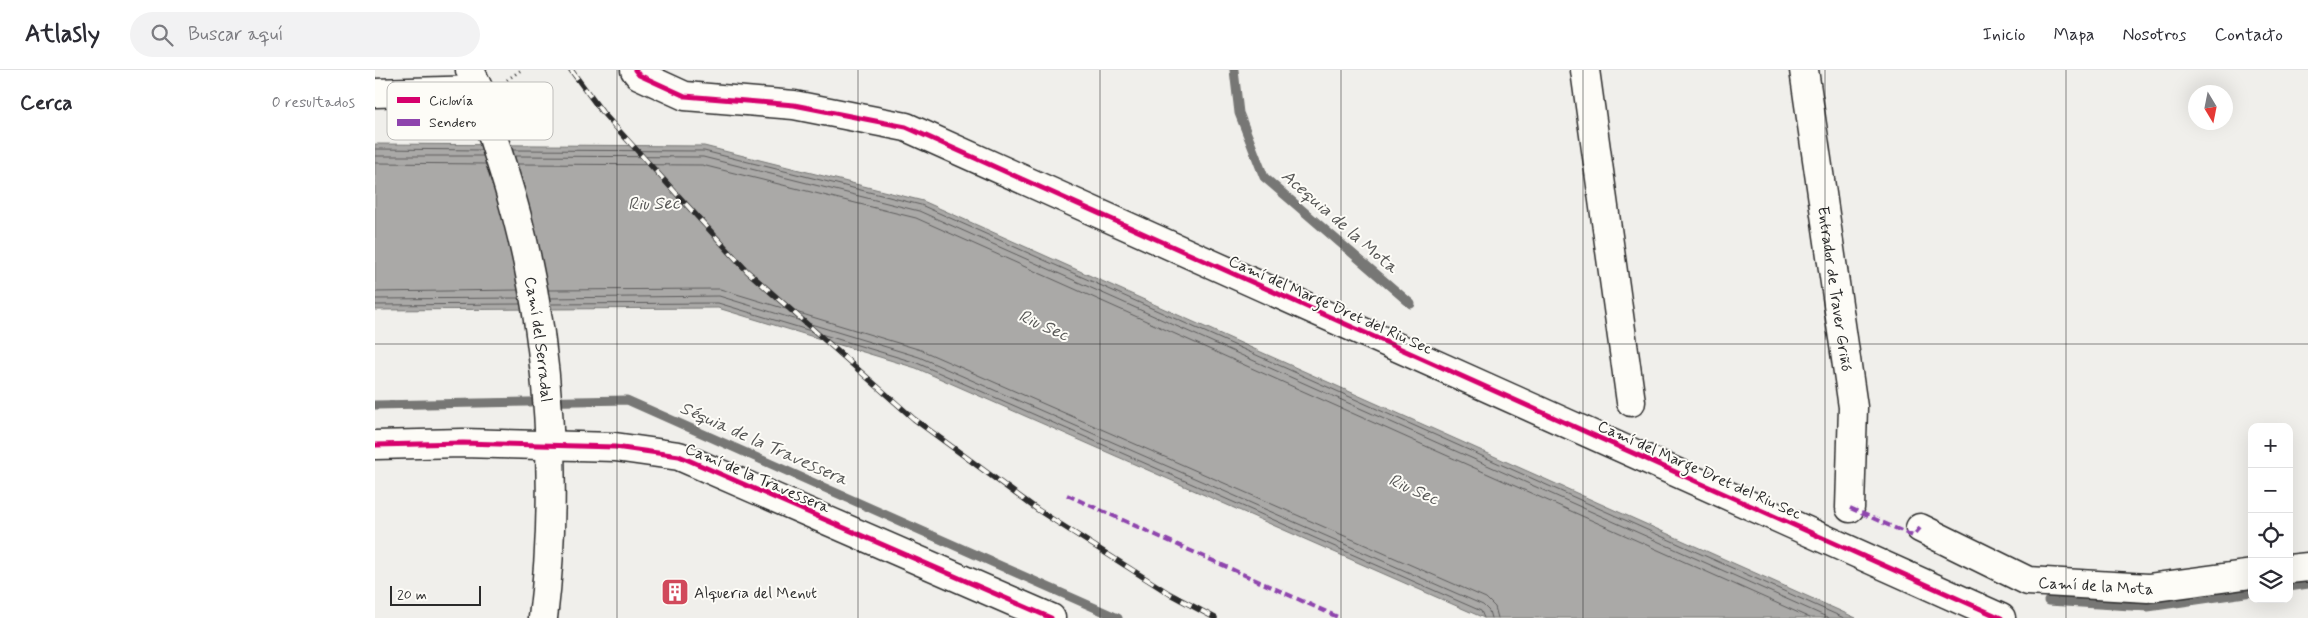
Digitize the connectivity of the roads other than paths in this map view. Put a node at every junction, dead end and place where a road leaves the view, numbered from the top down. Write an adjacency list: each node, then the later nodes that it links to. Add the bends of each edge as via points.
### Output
1 (635, 70): 15 (street, Camí del Marge Dret del Riu Sec, via 639,75 685,96 794,105 906,128)
2 (1585, 70): 5 (street)
3 (1804, 70): 8 (street, Entrador de Traver Griñó, via 1853,406)
4 (493, 140): 6 (street, Camí del Serradal, via 517,217 539,324)
5 (1631, 402)
6 (550, 439): 7 (street, Camí de la Travessera); 13 (street, Camí del Serradal, via 547,584); 14 (street, Camí de la Travessera, via 679,456)
7 (375, 445)
8 (1850, 508)
9 (1920, 528): 12 (street, Camí de la Mota, via 2028,581 2147,588)
10 (2308, 567): 11 (street)
11 (2293, 569)
12 (2248, 575)
13 (543, 618)
14 (1051, 618)
15 (2001, 618)

